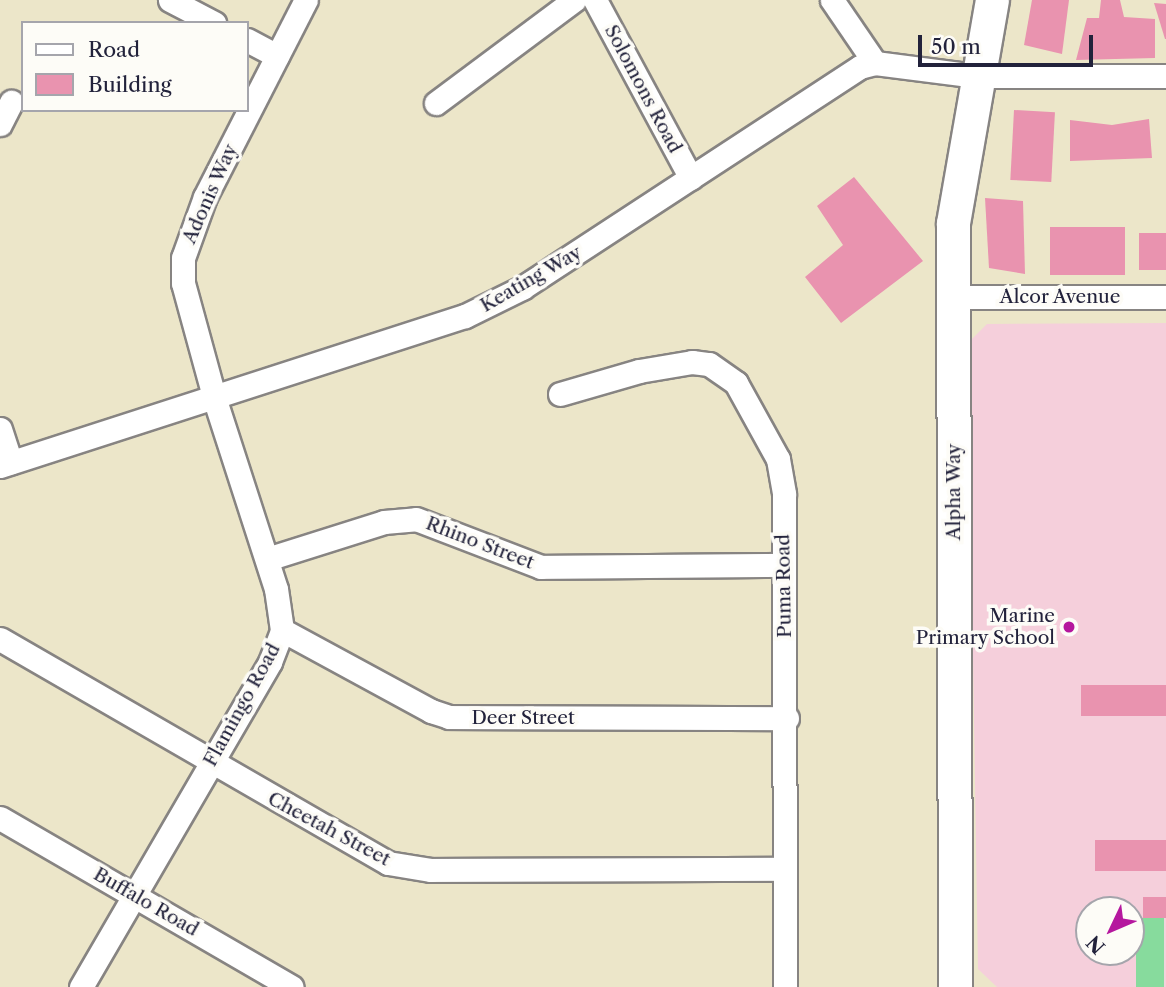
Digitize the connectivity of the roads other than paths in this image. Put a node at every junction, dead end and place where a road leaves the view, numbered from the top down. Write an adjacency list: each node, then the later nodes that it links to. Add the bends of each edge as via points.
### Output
1 (170, 0): 7 (street)
2 (306, 0): 9 (street, Adonis Way)
3 (574, 0): 14 (street)
4 (595, 0): 16 (street, Solomons Road)
5 (832, 0): 10 (street)
6 (992, 0): 11 (street, Alpha Way)
7 (210, 21)
8 (248, 41): 9 (street)
9 (277, 56): 20 (street, Adonis Way, via 205,197 183,258 183,283)
10 (876, 63): 11 (street, Keating Way); 16 (street, Keating Way, via 839,78)
11 (977, 76): 12 (street, Keating Way); 17 (street, Alpha Way, via 953,223)
12 (1166, 76)
13 (11, 102): 15 (street)
14 (436, 103)
15 (0, 124)
16 (691, 178): 20 (street, Keating Way, via 522,288 465,316)
17 (953, 297): 18 (street, Alcor Avenue); 35 (street, Alpha Way)
18 (1166, 297)
19 (559, 394): 24 (street, Puma Road, via 639,371 692,362 724,372 745,397 778,459 784,494)
20 (215, 400): 22 (street, Keating Way); 23 (street, Flamingo Road)
21 (0, 429): 22 (street)
22 (6, 464)
23 (267, 559): 24 (street, Rhino Street, via 384,522 416,519 541,567); 25 (street, Flamingo Road)
24 (783, 565): 27 (street, Puma Road)
25 (282, 629): 27 (street, Deer Street, via 449,717); 28 (street, Flamingo Road, via 270,662)
26 (0, 639): 28 (street, Cheetah Street)
27 (787, 718): 30 (street, Puma Road)
28 (211, 764): 30 (street, Cheetah Street, via 388,863 410,869); 31 (street, Flamingo Road)
29 (0, 818): 31 (street, Buffalo Road)
30 (784, 869): 34 (street, Puma Road)
31 (133, 895): 32 (street, Flamingo Road); 33 (street, Buffalo Road)
32 (81, 987)
33 (291, 987)
34 (785, 987)
35 (954, 987)

